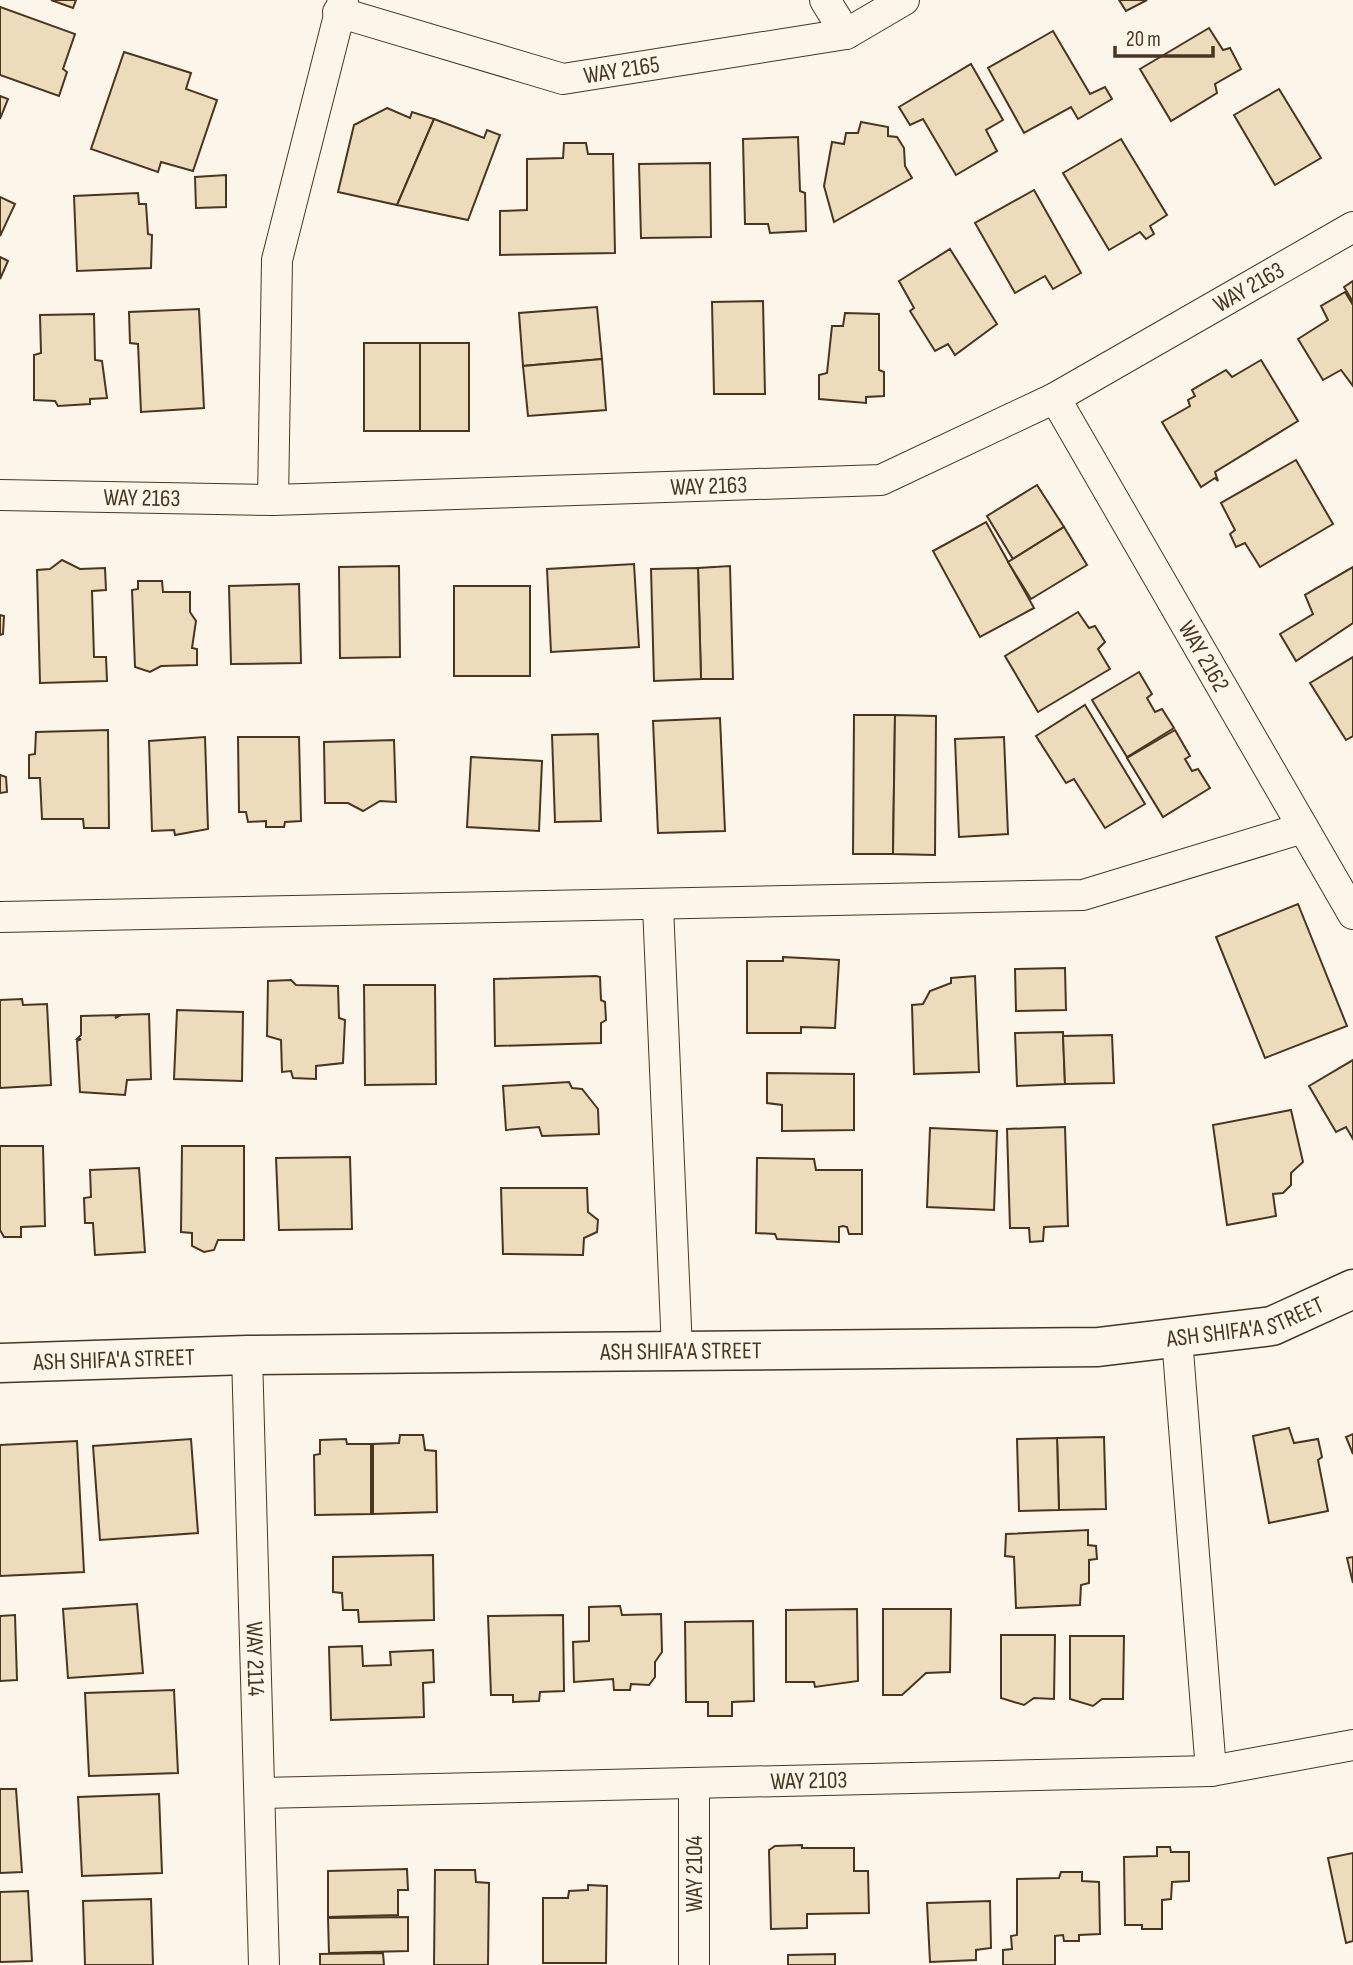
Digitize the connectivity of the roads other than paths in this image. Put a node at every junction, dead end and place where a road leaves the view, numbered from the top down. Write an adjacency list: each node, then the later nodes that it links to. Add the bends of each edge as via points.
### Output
1 (825, 0): 4 (street)
2 (904, 0): 4 (street, WAY 2165)
3 (340, 6): 4 (street, WAY 2165, via 563,79); 8 (street, via 277,260)
4 (846, 34)
5 (1353, 227): 6 (street, WAY 2163)
6 (1055, 398): 8 (street, WAY 2163, via 881,480); 9 (street, WAY 2162)
7 (0, 495): 8 (street, WAY 2163)
8 (273, 500)
9 (1303, 828): 10 (street, via 1083,895); 11 (street, WAY 2162)
10 (658, 906): 12 (street); 15 (street)
11 (1353, 914)
12 (0, 917)
13 (1353, 1289): 14 (street, ASH SHIFA'A STREET, via 1272,1326)
14 (1177, 1338): 15 (street, ASH SHIFA'A STREET, via 1098,1347); 19 (street)
15 (677, 1350): 16 (street, ASH SHIFA'A STREET)
16 (247, 1355): 17 (street, ASH SHIFA'A STREET); 21 (street, WAY 2114)
17 (0, 1363)
18 (1353, 1745): 19 (street, WAY 2103)
19 (1211, 1771): 20 (street, WAY 2103)
20 (694, 1783): 21 (street, WAY 2103); 23 (street, WAY 2104)
21 (261, 1793): 22 (street, WAY 2114)
22 (264, 1965)
23 (695, 1965)

